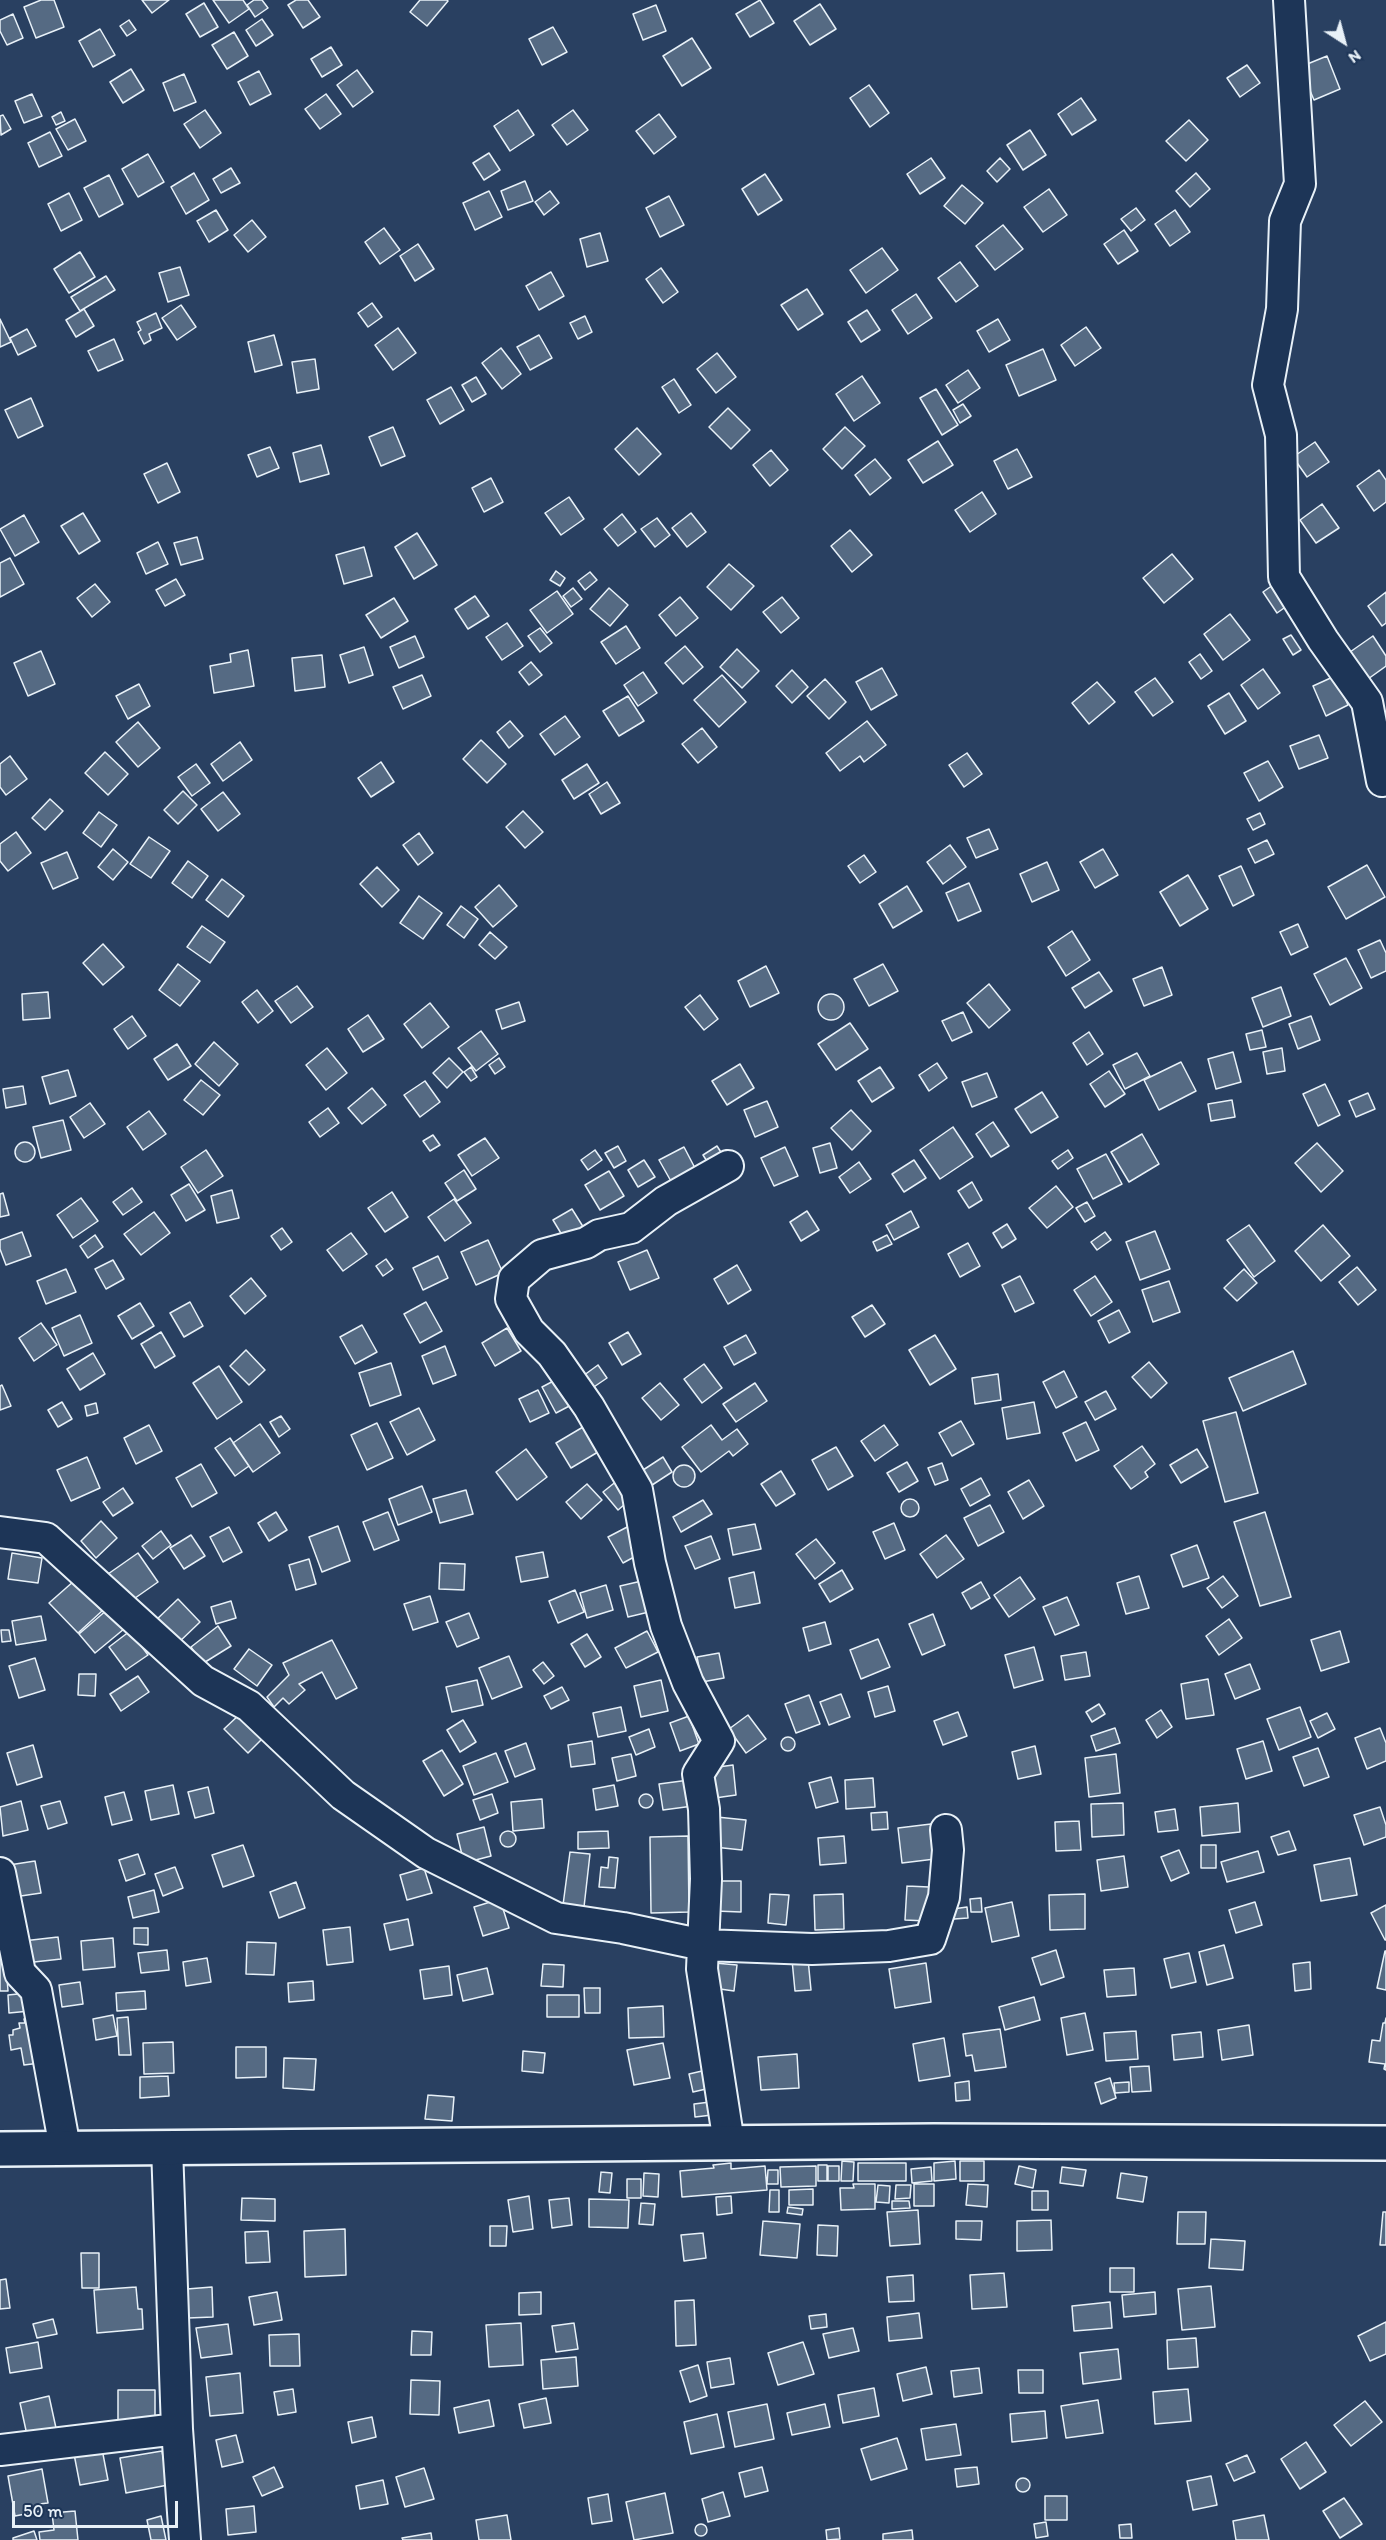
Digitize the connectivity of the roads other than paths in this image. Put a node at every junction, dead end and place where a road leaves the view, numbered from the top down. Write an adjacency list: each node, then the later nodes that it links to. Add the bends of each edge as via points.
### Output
1 (1289, 0): 2 (street, via 1300,184 1285,221 1282,309 1268,385 1281,435 1284,577 1367,702 1382,781)
2 (1386, 778)
3 (728, 1166): 8 (street, via 666,1201 631,1228 542,1255 514,1279 511,1299 529,1331 552,1354 589,1407 638,1490 666,1626 688,1683 719,1741 698,1774 705,1821)
4 (0, 1532): 8 (street, via 46,1538 202,1681 249,1706 343,1795 426,1853 556,1918)
5 (946, 1830): 8 (street, via 944,1897 930,1939 889,1946 812,1949)
6 (0, 1873): 7 (street)
7 (3, 1912): 12 (street, via 20,1973 36,1990)
8 (703, 1946): 9 (street, via 702,1969)
9 (729, 2143): 10 (highway); 11 (highway)
10 (1386, 2143)
11 (167, 2147): 12 (highway); 14 (street)
12 (65, 2148): 13 (highway)
13 (0, 2149)
14 (177, 2429): 15 (street); 16 (street)
15 (0, 2450)
16 (185, 2540)

